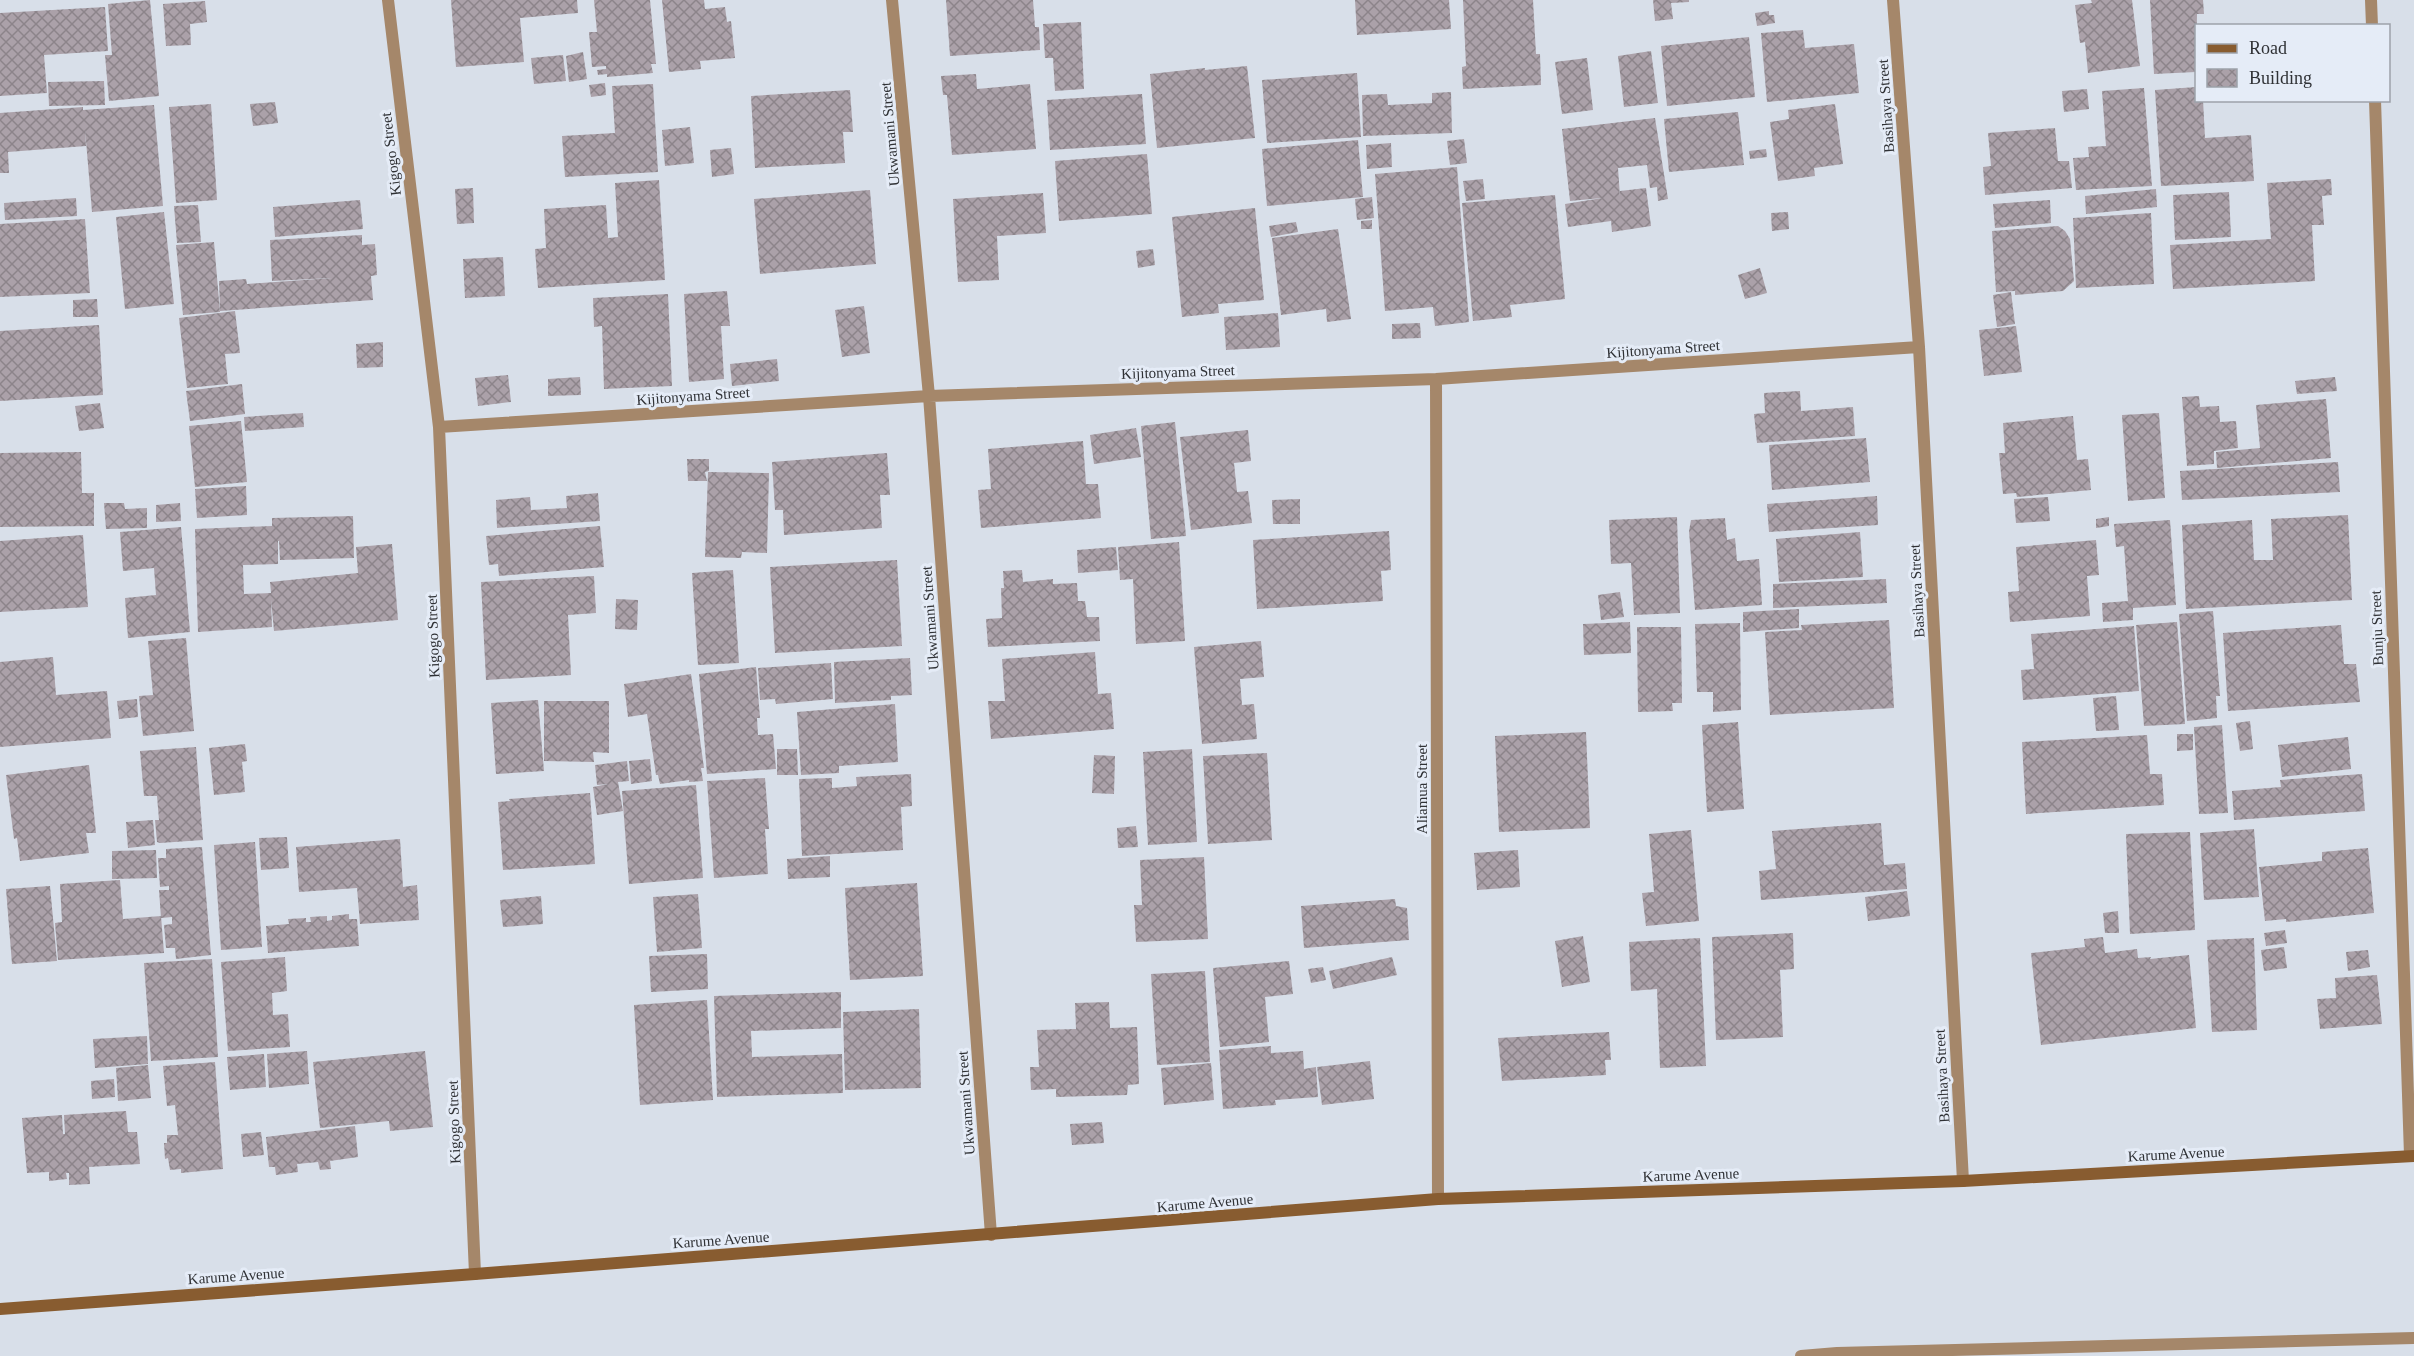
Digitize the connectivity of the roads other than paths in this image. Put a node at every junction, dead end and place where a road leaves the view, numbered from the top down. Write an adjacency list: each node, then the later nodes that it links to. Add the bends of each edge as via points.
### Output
1 (388, 0): 10 (street, Kigogo Street)
2 (892, 0): 9 (street, Ukwamani Street)
3 (1893, 0): 7 (street, Basihaya Street)
4 (2371, 0): 5 (street)
5 (2372, 24)
6 (2375, 102): 11 (street, Bunju Street)
7 (1919, 347): 8 (street, Kijitonyama Street); 12 (street, Basihaya Street)
8 (1436, 379): 9 (street, Kijitonyama Street); 13 (street, Aliamua Street)
9 (929, 396): 10 (street, Kijitonyama Street); 14 (street, Ukwamani Street)
10 (439, 427): 15 (street, Kigogo Street)
11 (2412, 1156): 12 (main road, Karume Avenue)
12 (1963, 1181): 13 (main road, Karume Avenue)
13 (1438, 1199): 14 (main road, Karume Avenue)
14 (991, 1235): 15 (main road, Karume Avenue)
15 (475, 1274): 16 (main road, Karume Avenue)
16 (0, 1309)
17 (2414, 1338): 18 (street)
18 (1837, 1355): 19 (street)
19 (1801, 1356)

